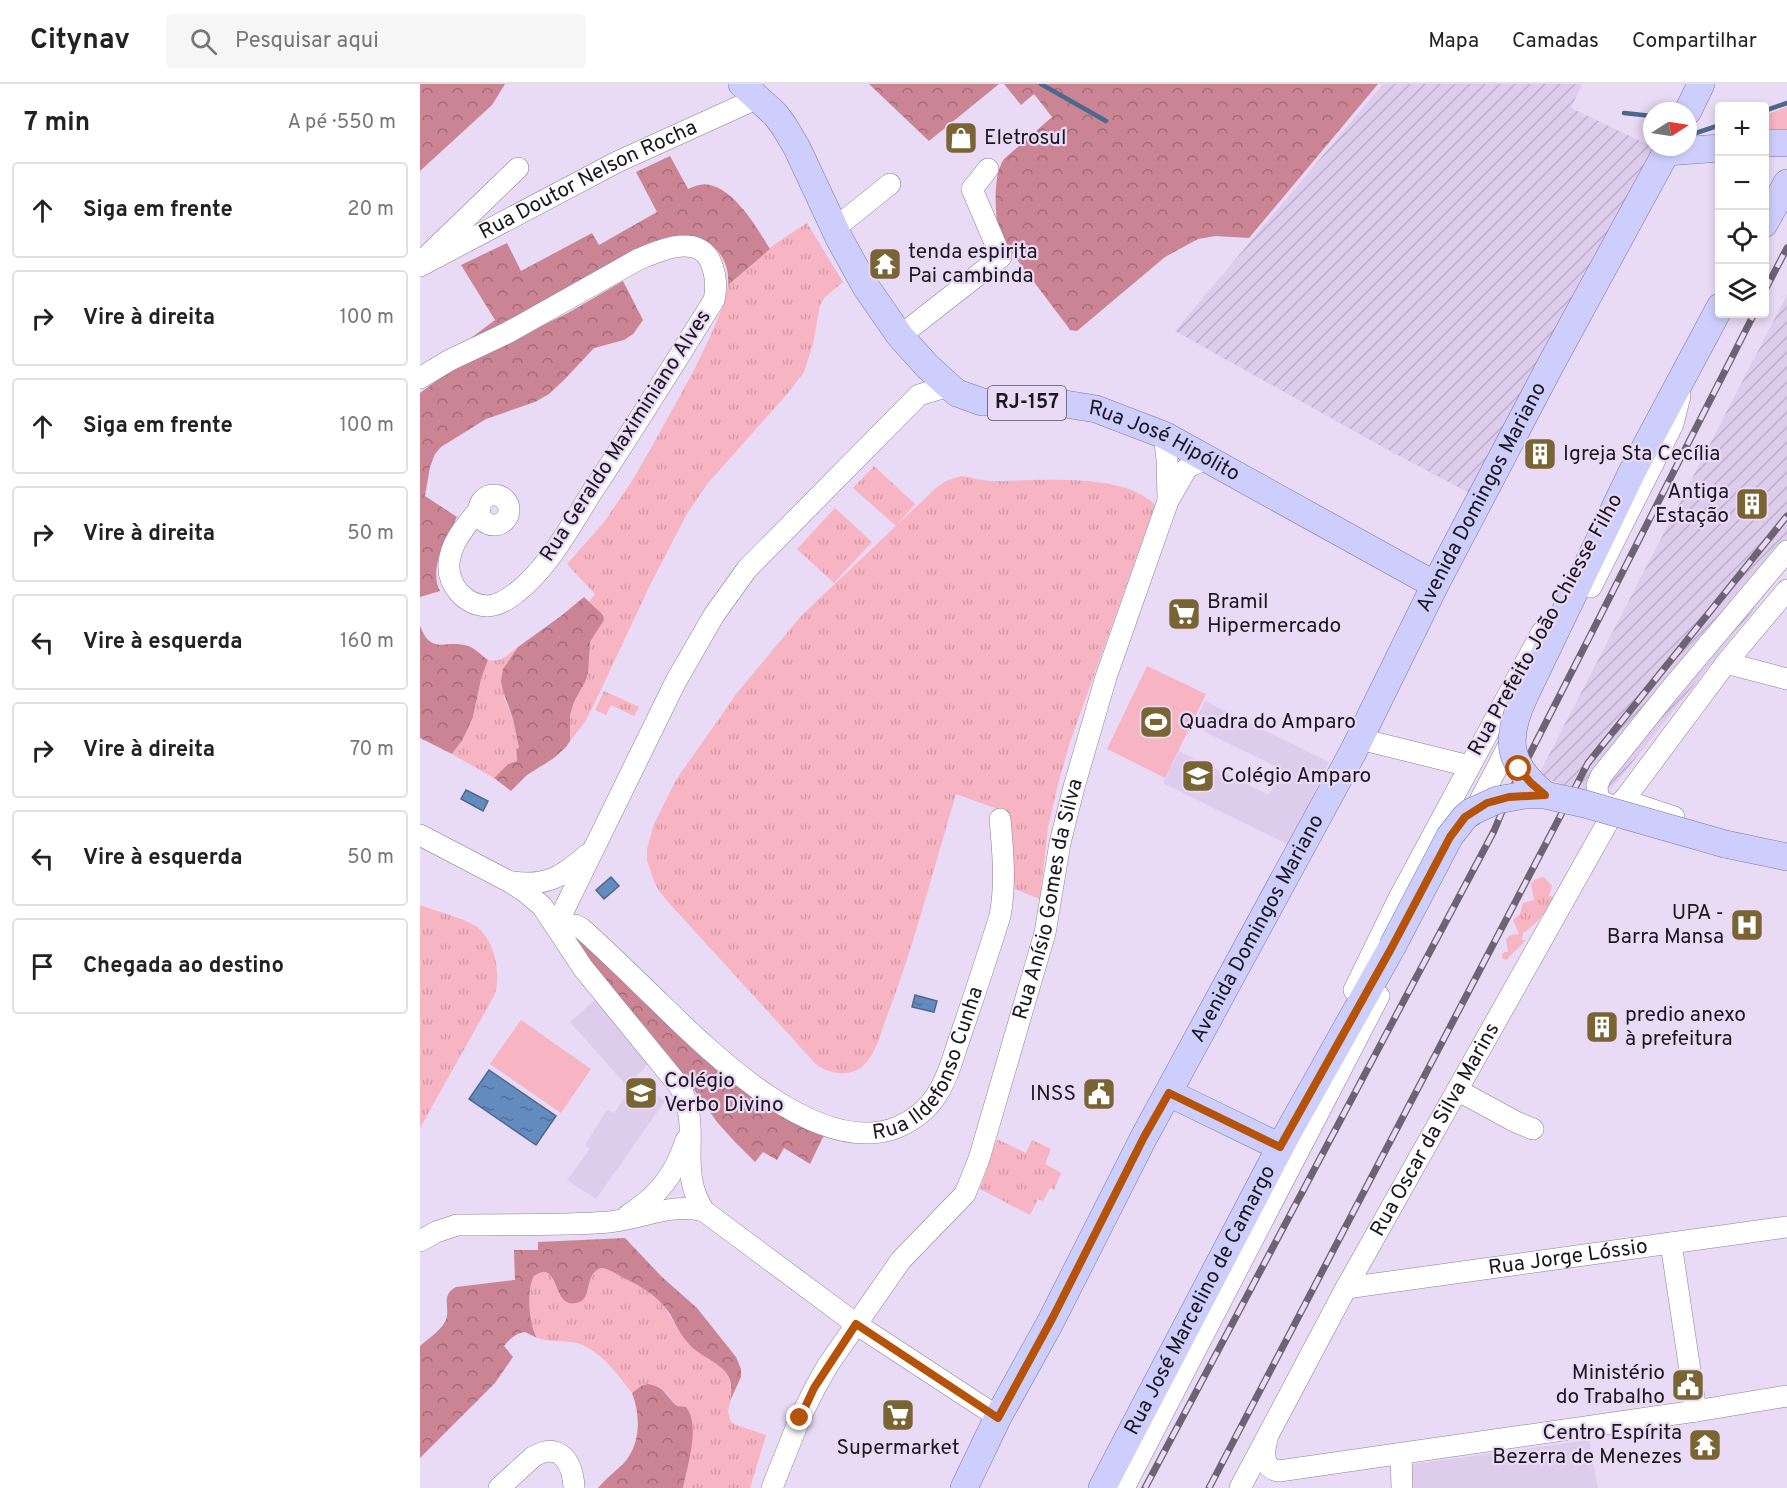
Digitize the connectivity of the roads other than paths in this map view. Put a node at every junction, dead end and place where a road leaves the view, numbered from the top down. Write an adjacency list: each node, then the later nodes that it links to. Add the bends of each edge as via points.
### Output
1 (1701, 84): 3 (main road)
2 (750, 91): 14 (main road, Rua José Hipólito / RJ-157, via 784,126); 15 (street, Rua Doutor Nelson Rocha)
3 (1692, 102)
4 (1769, 143): 5 (main road)
5 (1787, 143)
6 (1697, 148): 7 (main road)
7 (1715, 148)
8 (1664, 156): 29 (main road, Avenida Domingos Mariano)
9 (518, 168): 15 (street)
10 (988, 169): 17 (street, via 972,189 1001,257)
11 (1787, 183): 13 (main road)
12 (890, 184): 14 (street)
13 (1769, 215)
14 (834, 229): 17 (main road, Rua José Hipólito / RJ-157, via 866,287)
15 (420, 264)
16 (1715, 314): 20 (main road, Rua Prefeito João Chiesse Filho)
17 (900, 336): 18 (main road, Rua José Hipólito / RJ-157)
18 (927, 366): 21 (main road, Rua José Hipólito / RJ-157); 22 (street)
19 (420, 378): 27 (street, Rua Geraldo Maximiniano Alves, via 657,251 695,247 709,258 716,282 714,300 616,456 548,560 515,594 488,606 459,594 449,564 456,541)
20 (1679, 382): 25 (main road, Rua Prefeito João Chiesse Filho); 68 (street, via 1680,400 1673,424 1640,493)
21 (949, 386): 22 (street); 23 (main road, Rua José Hipólito / RJ-157, via 982,402 1070,404 1096,409)
22 (919, 395): 39 (street, via 747,569 714,615 676,681)
23 (1164, 435): 24 (main road, Rua José Hipólito / RJ-157); 26 (street)
24 (1208, 459): 26 (street, Rua Anísio Gomes da Silva, via 1187,468); 29 (main road, Rua José Hipólito / RJ-157)
25 (1632, 472): 34 (street, Rua Prefeito João Chiesse Filho); 35 (main road, Rua Prefeito João Chiesse Filho, bridge, via 1514,723 1515,759 1525,776)
26 (1168, 501): 55 (street, Rua Anísio Gomes da Silva, via 1088,736 1060,843 1045,933 973,1176 965,1194 901,1260)
27 (480, 508)
28 (1787, 551): 36 (street, via 1601,776 1598,800)
29 (1436, 585): 33 (main road, Avenida Domingos Mariano)
30 (1787, 590): 31 (street, Rua Oscar da Silva Marins)
31 (1726, 663): 32 (street); 36 (street, Rua Oscar da Silva Marins)
32 (1787, 679)
33 (1357, 746): 34 (street); 43 (main road, Avenida Domingos Mariano)
34 (1465, 772): 45 (street, Rua José Marcelino de Camargo, via 1393,910 1308,1086)
35 (1545, 795): 40 (main road, bridge, via 1725,844); 45 (main road, Rua José Marcelino de Camargo, bridge, via 1497,800 1465,817 1450,837)
36 (1620, 804): 40 (street); 44 (street, Rua Oscar da Silva Marins)
37 (1000, 819): 42 (street, Rua Ildefonso Cunha, via 1004,896 1000,916 951,1063 929,1105 916,1117 888,1131 859,1134 834,1129 752,1085 704,1046 581,928)
38 (420, 835): 41 (street)
39 (596, 848): 41 (street, via 570,870 550,880); 42 (street)
40 (1787, 855)
41 (510, 882): 42 (street, via 535,899)
42 (556, 926): 46 (street, via 583,968 680,1087)
43 (1172, 1088): 48 (main road); 58 (main road, Avenida Domingos Mariano)
44 (1457, 1090): 47 (street); 54 (street, Rua Oscar da Silva Marins)
45 (1299, 1113): 48 (main road, Rua José Marcelino de Camargo)
46 (691, 1126): 49 (street, via 689,1173); 50 (street, via 680,1157 660,1191 635,1211)
47 (1533, 1129)
48 (1283, 1142): 67 (main road, Rua José Marcelino de Camargo)
49 (704, 1211): 50 (street, via 681,1207); 55 (street)
50 (613, 1221): 52 (street, via 457,1225)
51 (1787, 1227): 53 (street, Rua Jorge Lóssio)
52 (420, 1241)
53 (1671, 1243): 54 (street, Rua Jorge Lóssio); 57 (street)
54 (1346, 1288): 59 (street, Rua Oscar da Silva Marins)
55 (856, 1324): 58 (street); 65 (street, Rua Anísio Gomes da Silva, via 814,1388)
56 (1787, 1396): 57 (street)
57 (1696, 1411): 60 (street)
58 (998, 1418): 66 (main road, Avenida Domingos Mariano)
59 (1267, 1439): 61 (street, via 1267,1465); 62 (street, Rua Oscar da Silva Marins)
60 (1401, 1454): 61 (street); 69 (street)
61 (1279, 1471): 62 (street)
62 (1241, 1487)
63 (499, 1488): 64 (street, via 539,1453 554,1451 570,1466)
64 (574, 1488)
65 (772, 1488)
66 (964, 1488)
67 (1102, 1488)
68 (1124, 1488)
69 (1402, 1488)

